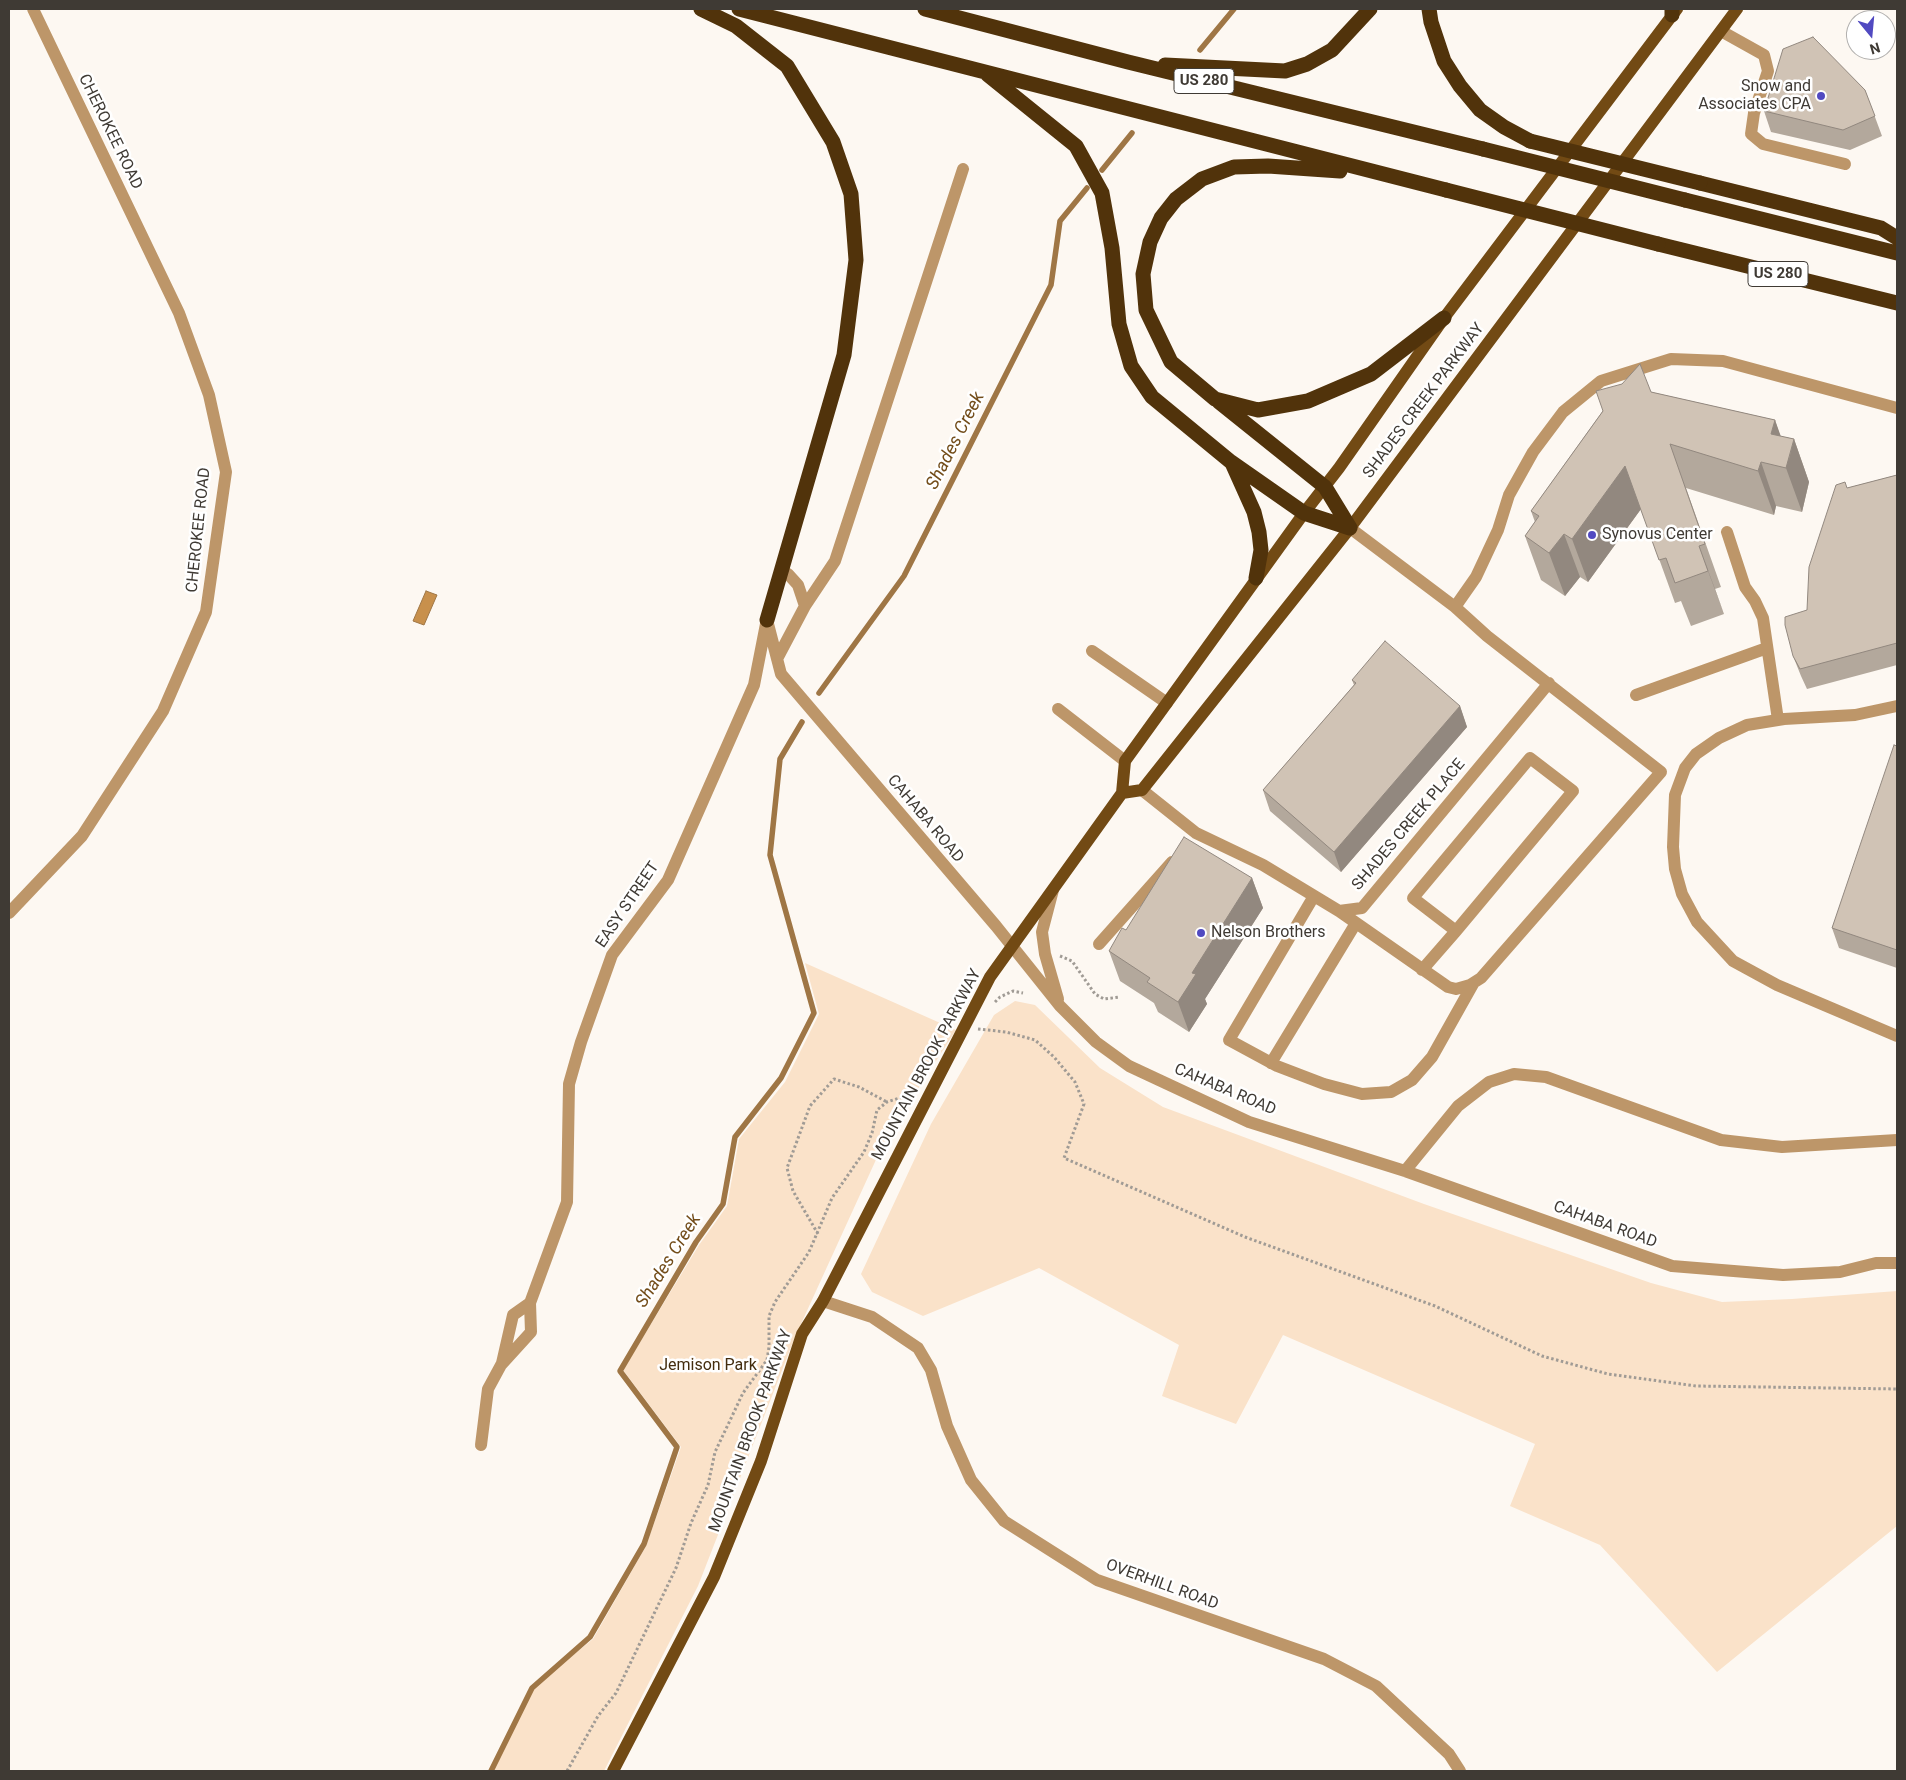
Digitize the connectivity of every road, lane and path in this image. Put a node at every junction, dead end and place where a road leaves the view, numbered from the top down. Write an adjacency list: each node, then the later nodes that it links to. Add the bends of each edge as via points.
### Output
1 (34, 9): 49 (street, CHEROKEE ROAD, via 179,313 209,396 226,472 206,612 162,711 82,836)
2 (701, 9): 26 (highway, via 736,26 787,66 833,142 851,194 856,260 844,355)
3 (739, 9): 11 (highway, US 280)
4 (925, 9): 10 (highway, US 280)
5 (1737, 9): 9 (main road, SHADES CREEK PARKWAY)
6 (1369, 10): 10 (highway, via 1332,50 1307,64 1285,71)
7 (1674, 11): 18 (main road, SHADES CREEK PARKWAY)
8 (1430, 16): 15 (highway, bridge, via 1444,61 1465,92 1480,110 1530,141 1881,228)
9 (1720, 31): 12 (street, via 1764,55 1768,72 1754,112 1751,134 1763,144); 24 (main road, SHADES CREEK PARKWAY)
10 (1128, 62): 16 (highway, US 280, bridge)
11 (982, 71): 14 (highway, US 280); 21 (highway, via 1076,146 1102,193 1112,248 1119,324 1130,366 1164,409)
12 (1845, 164)
13 (963, 169): 28 (street, via 835,561)
14 (1375, 173): 17 (highway, US 280, bridge); 19 (highway, via 1234,167 1202,179 1161,218 1150,242 1142,274 1146,310 1171,362)
15 (1897, 238)
16 (1897, 253)
17 (1897, 303)
18 (1444, 318): 19 (highway, via 1371,374 1308,401 1258,410); 22 (main road, SHADES CREEK PARKWAY)
19 (1215, 399): 22 (highway)
20 (1897, 408): 29 (street, via 1722,361 1671,359 1601,380 1563,412 1533,452 1509,495 1498,530 1476,577)
21 (1231, 462): 23 (highway); 27 (highway, via 1254,512 1259,532 1261,550)
22 (1325, 487): 23 (main road, SHADES CREEK PARKWAY); 24 (highway)
23 (1304, 513): 24 (highway); 27 (main road, SHADES CREEK PARKWAY)
24 (1350, 528): 29 (street); 43 (main road, SHADES CREEK PARKWAY)
25 (1727, 532): 31 (street, via 1745,587 1764,618)
26 (781, 571): 28 (street, via 798,586); 30 (highway)
27 (1256, 578): 36 (main road, SHADES CREEK PARKWAY)
28 (805, 606): 33 (street)
29 (1455, 607): 34 (street, via 1486,636)
30 (767, 620): 33 (street, CAHABA ROAD); 71 (street, EASY STREET, via 754,685 668,880 612,955 581,1042 568,1084 567,1202)
31 (1767, 648): 35 (street); 39 (street)
32 (1092, 652): 36 (street)
33 (777, 659): 53 (street, CAHABA ROAD, via 781,674)
34 (1549, 683): 41 (street); 48 (street, SHADES CREEK PLACE, via 1362,908)
35 (1636, 695)
36 (1167, 703): 40 (main road, SHADES CREEK PARKWAY)
37 (1897, 706): 39 (street, via 1832,718)
38 (1058, 709): 40 (street)
39 (1778, 720): 42 (street, via 1746,725 1719,738 1696,754)
40 (1125, 761): 44 (main road)
41 (1662, 772): 42 (street); 56 (street)
42 (1679, 783): 62 (street, via 1675,795 1675,869 1682,894 1697,922 1712,940 1733,961 1777,985)
43 (1142, 790): 44 (main road); 47 (street, via 1193,837 1263,865)
44 (1122, 793): 46 (main road)
45 (1177, 856): 52 (street)
46 (1053, 888): 53 (main road); 59 (street, via 1042,932)
47 (1314, 896): 48 (street); 63 (street, via 1229,1040)
48 (1339, 911): 50 (street)
49 (9, 913)
50 (1356, 923): 55 (street); 63 (street)
51 (1456, 931): 51 (street, via 1573,792 1530,758 1413,898); 55 (street)
52 (1099, 944)
53 (1012, 948): 59 (street, CAHABA ROAD); 70 (main road, MOUNTAIN BROOK PARKWAY, via 990,977)
54 (1052, 956): 58 (path, via 1072,961 1095,994 1104,999)
55 (1422, 970): 56 (street, via 1448,987 1456,989)
56 (1473, 984): 63 (street, via 1432,1057 1412,1080 1392,1092 1362,1094 1324,1084)
57 (1023, 993): 60 (path, via 1013,991 1006,994)
58 (1120, 997)
59 (1060, 1006): 67 (street, CAHABA ROAD, via 1096,1042 1128,1066 1249,1122)
60 (990, 1008)
61 (979, 1024): 73 (path, via 977,1029 1022,1035 1043,1046 1075,1082 1084,1104 1064,1158 1245,1237 1435,1306 1542,1356 1608,1374 1696,1386)
62 (1897, 1036)
63 (1271, 1063)
64 (912, 1094): 65 (path)
65 (887, 1102): 68 (path, via 877,1110 864,1152 832,1198); 68 (path, via 859,1087 834,1079 810,1106 787,1168 793,1191)
66 (1897, 1140): 67 (street, via 1782,1147 1721,1140 1546,1077 1514,1074 1489,1082 1458,1106)
67 (1405, 1171): 69 (street, CAHABA ROAD, via 1672,1266 1783,1275 1840,1272 1876,1263)
68 (818, 1234): 75 (path, via 775,1302 769,1316 767,1360 743,1394 719,1445 708,1485 650,1625 616,1693 598,1716)
69 (1897, 1263)
70 (823, 1301): 76 (main road, MOUNTAIN BROOK PARKWAY, via 802,1334 761,1462 714,1577); 77 (street, OVERHILL ROAD, via 872,1317 918,1348 931,1370 946,1426 971,1480 1004,1521 1097,1580 1324,1659 1376,1686 1449,1754)
71 (530, 1302): 72 (street, EASY STREET, via 513,1315); 72 (street, EASY STREET, via 531,1332)
72 (501, 1365): 74 (street, EASY STREET, via 488,1388)
73 (1897, 1389)
74 (481, 1445)
75 (567, 1771)
76 (612, 1771)
77 (1460, 1771)

